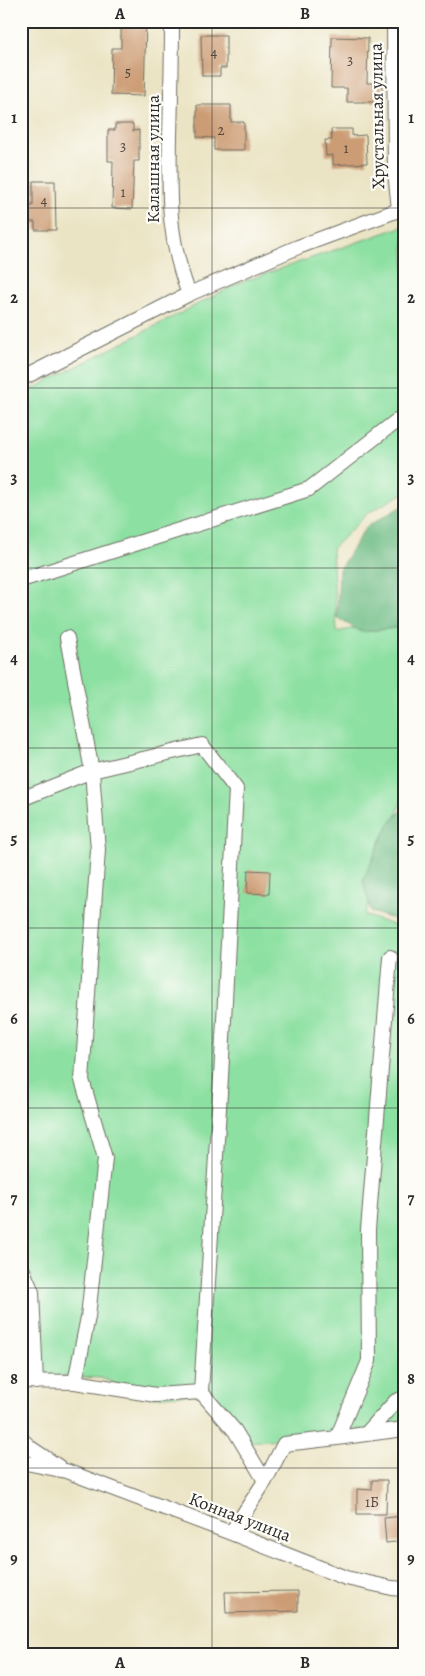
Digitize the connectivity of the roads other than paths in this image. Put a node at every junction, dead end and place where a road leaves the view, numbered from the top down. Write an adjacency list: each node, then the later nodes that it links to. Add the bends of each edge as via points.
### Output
1 (172, 21): 4 (street, Калашная улица, via 169,207 174,248)
2 (394, 21): 3 (street, Хрустальная улица, via 395,171)
3 (401, 209): 4 (street, via 298,247)
4 (189, 294): 5 (street)
5 (21, 379)
6 (404, 415): 7 (street, via 309,489)
7 (21, 580)
8 (67, 638): 9 (street)
9 (92, 771): 10 (street); 15 (street, via 98,850 82,1080 105,1158 88,1317); 16 (street, via 202,745 236,789)
10 (21, 799)
11 (390, 957): 20 (street, via 368,1230 369,1360)
12 (21, 1266): 14 (street, via 32,1292)
13 (21, 1381): 14 (street)
14 (36, 1382): 15 (street)
15 (75, 1382): 16 (street, via 156,1395)
16 (201, 1392): 24 (street, via 235,1431)
17 (404, 1398): 19 (street, via 396,1401)
18 (404, 1429): 19 (street)
19 (366, 1434): 20 (street)
20 (337, 1438): 24 (street, via 284,1444)
21 (21, 1439): 23 (street)
22 (21, 1462): 23 (street)
23 (66, 1471): 25 (street, Конная улица)
24 (265, 1481): 25 (street)
25 (231, 1532): 26 (street, Конная улица, via 346,1578)
26 (404, 1589)

